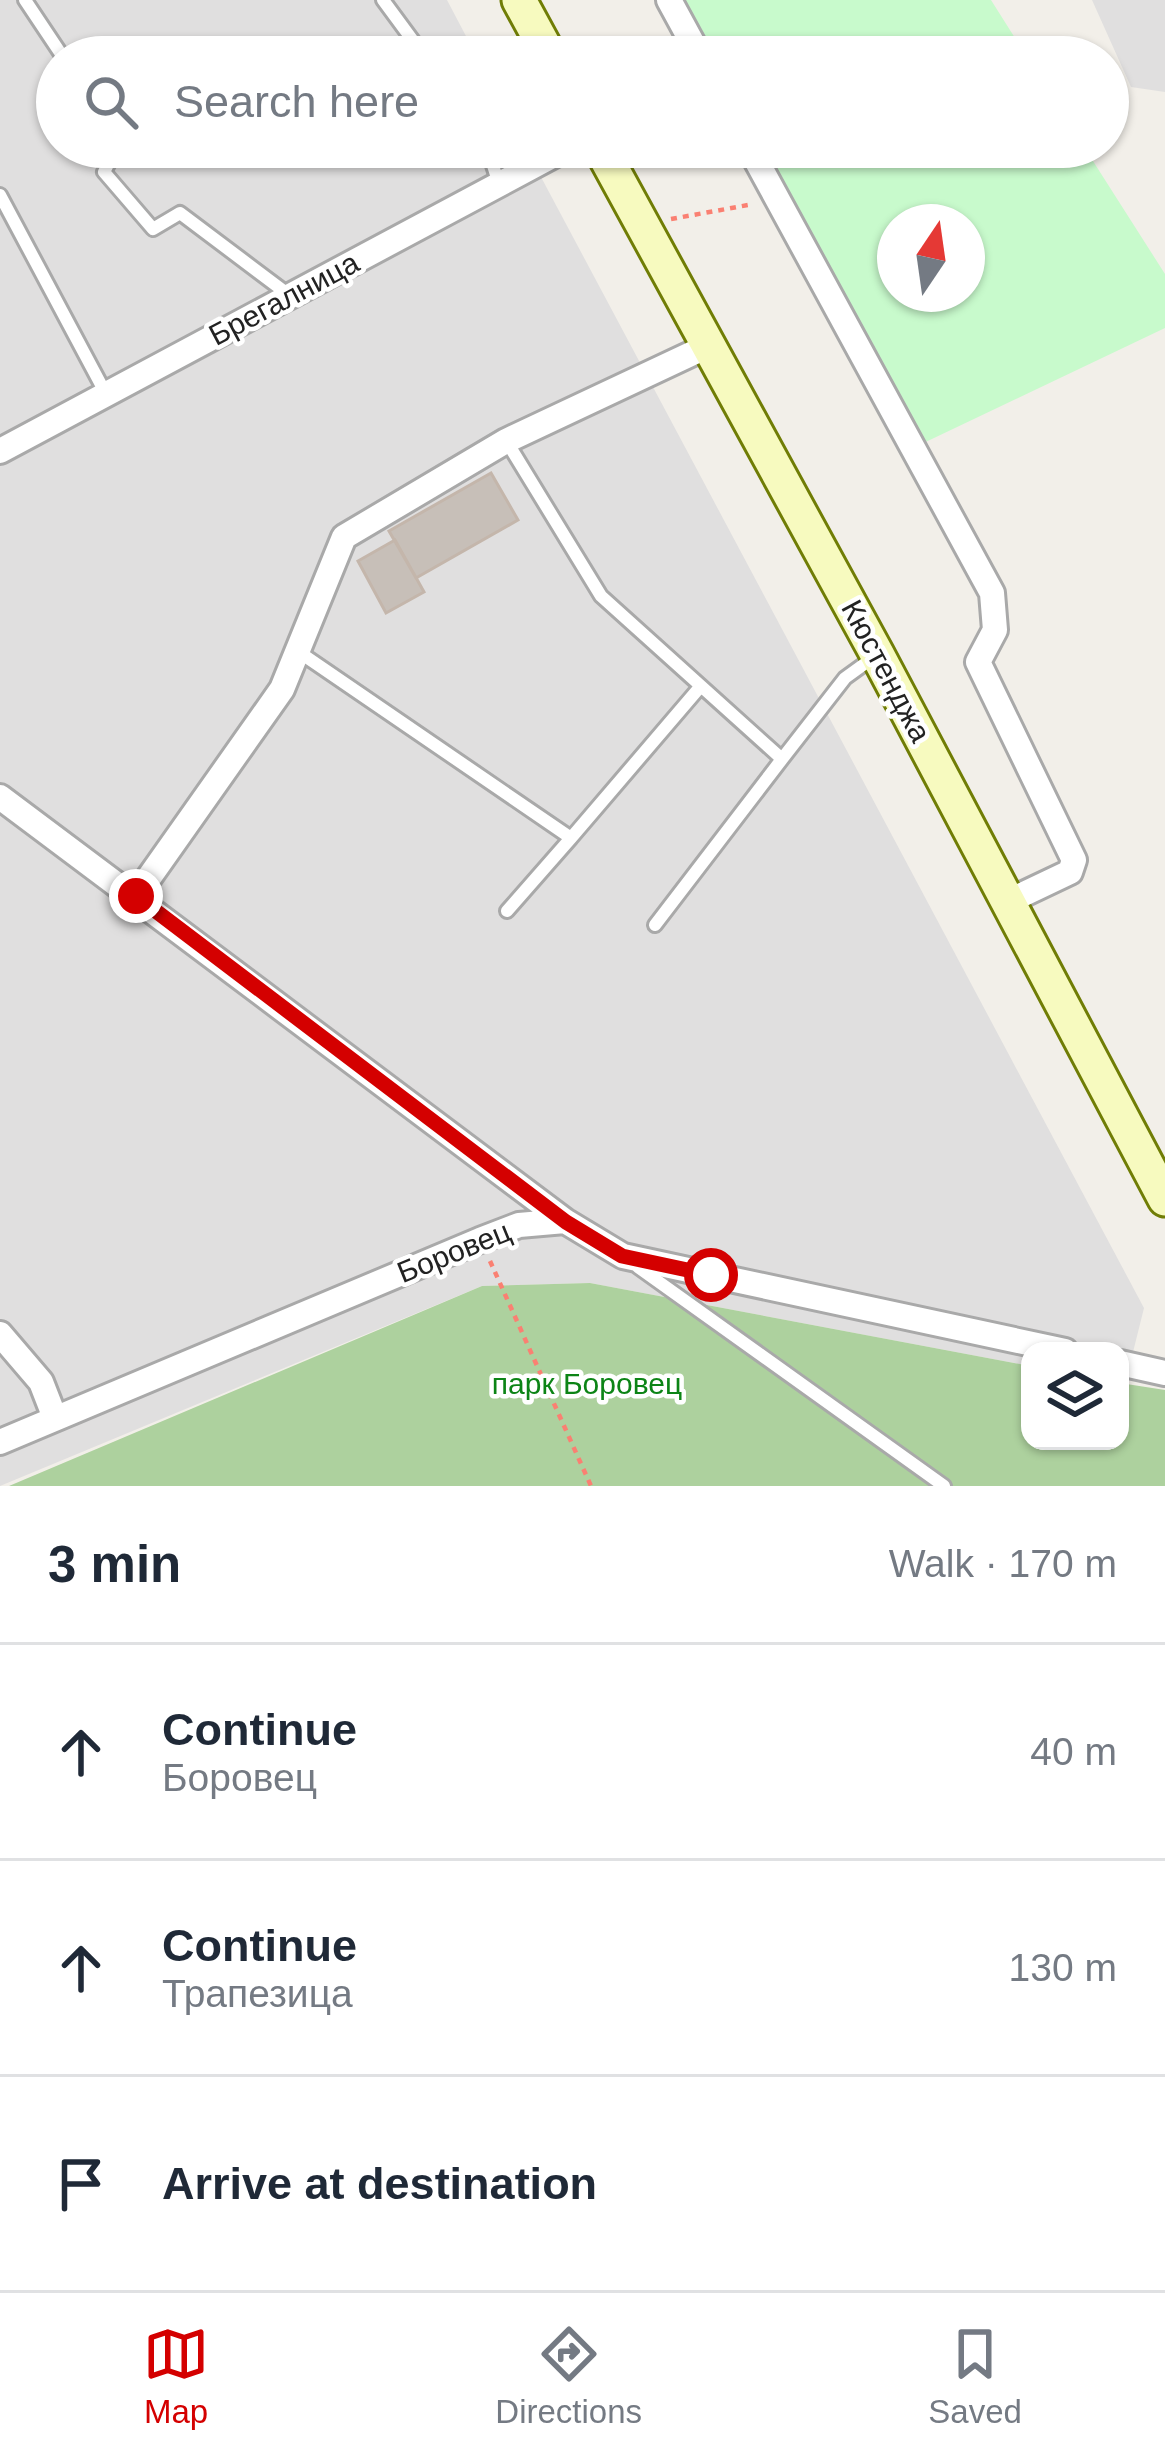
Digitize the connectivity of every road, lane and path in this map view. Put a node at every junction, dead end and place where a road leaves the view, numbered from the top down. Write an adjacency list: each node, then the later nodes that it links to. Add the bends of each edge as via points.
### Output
1 (26, 0): 6 (lane)
2 (383, 0): 7 (lane)
3 (519, 0): 8 (main road)
4 (669, 0): 5 (street)
5 (684, 28): 9 (path); 10 (street)
6 (49, 36)
7 (410, 36)
8 (539, 36)
9 (669, 36)
10 (688, 36)
11 (106, 168): 20 (lane, via 152,229 180,214)
12 (494, 168): 16 (lane)
13 (529, 168): 16 (street, Брегалница)
14 (612, 168): 19 (main road, Кюстенджа)
15 (760, 168): 18 (street)
16 (499, 184): 20 (street, Брегалница)
17 (0, 195): 22 (lane)
18 (778, 200): 19 (path); 32 (street, via 992,593 994,630 978,662 1074,860 1070,872)
19 (643, 224): 21 (main road, Кюстенджа)
20 (290, 296): 22 (street, Брегалница)
21 (710, 345): 23 (street); 26 (main road, Кюстенджа)
22 (106, 394): 24 (street, Брегалница)
23 (506, 441): 25 (street, via 344,537); 27 (lane, via 601,596)
24 (3, 443)
25 (299, 652): 30 (lane); 31 (street, via 282,689)
26 (878, 654): 28 (lane, via 845,678); 32 (main road, Кюстенджа)
27 (700, 687): 28 (lane); 30 (lane)
28 (782, 758): 34 (lane)
29 (0, 797): 31 (street)
30 (571, 838): 33 (lane)
31 (136, 896): 36 (street)
32 (1010, 901): 35 (main road, Кюстенджа)
33 (507, 911)
34 (655, 926)
35 (1165, 1199)
36 (566, 1222): 37 (street, Боровец, via 519,1225); 38 (street)
37 (480, 1240): 43 (street, Боровец); 45 (path)
38 (622, 1256): 40 (street); 46 (lane)
39 (0, 1334): 43 (street, via 40,1382)
40 (1023, 1342)
41 (1129, 1365): 42 (street)
42 (1165, 1372)
43 (55, 1418): 44 (street, Боровец)
44 (0, 1442)
45 (591, 1486)
46 (944, 1486)

